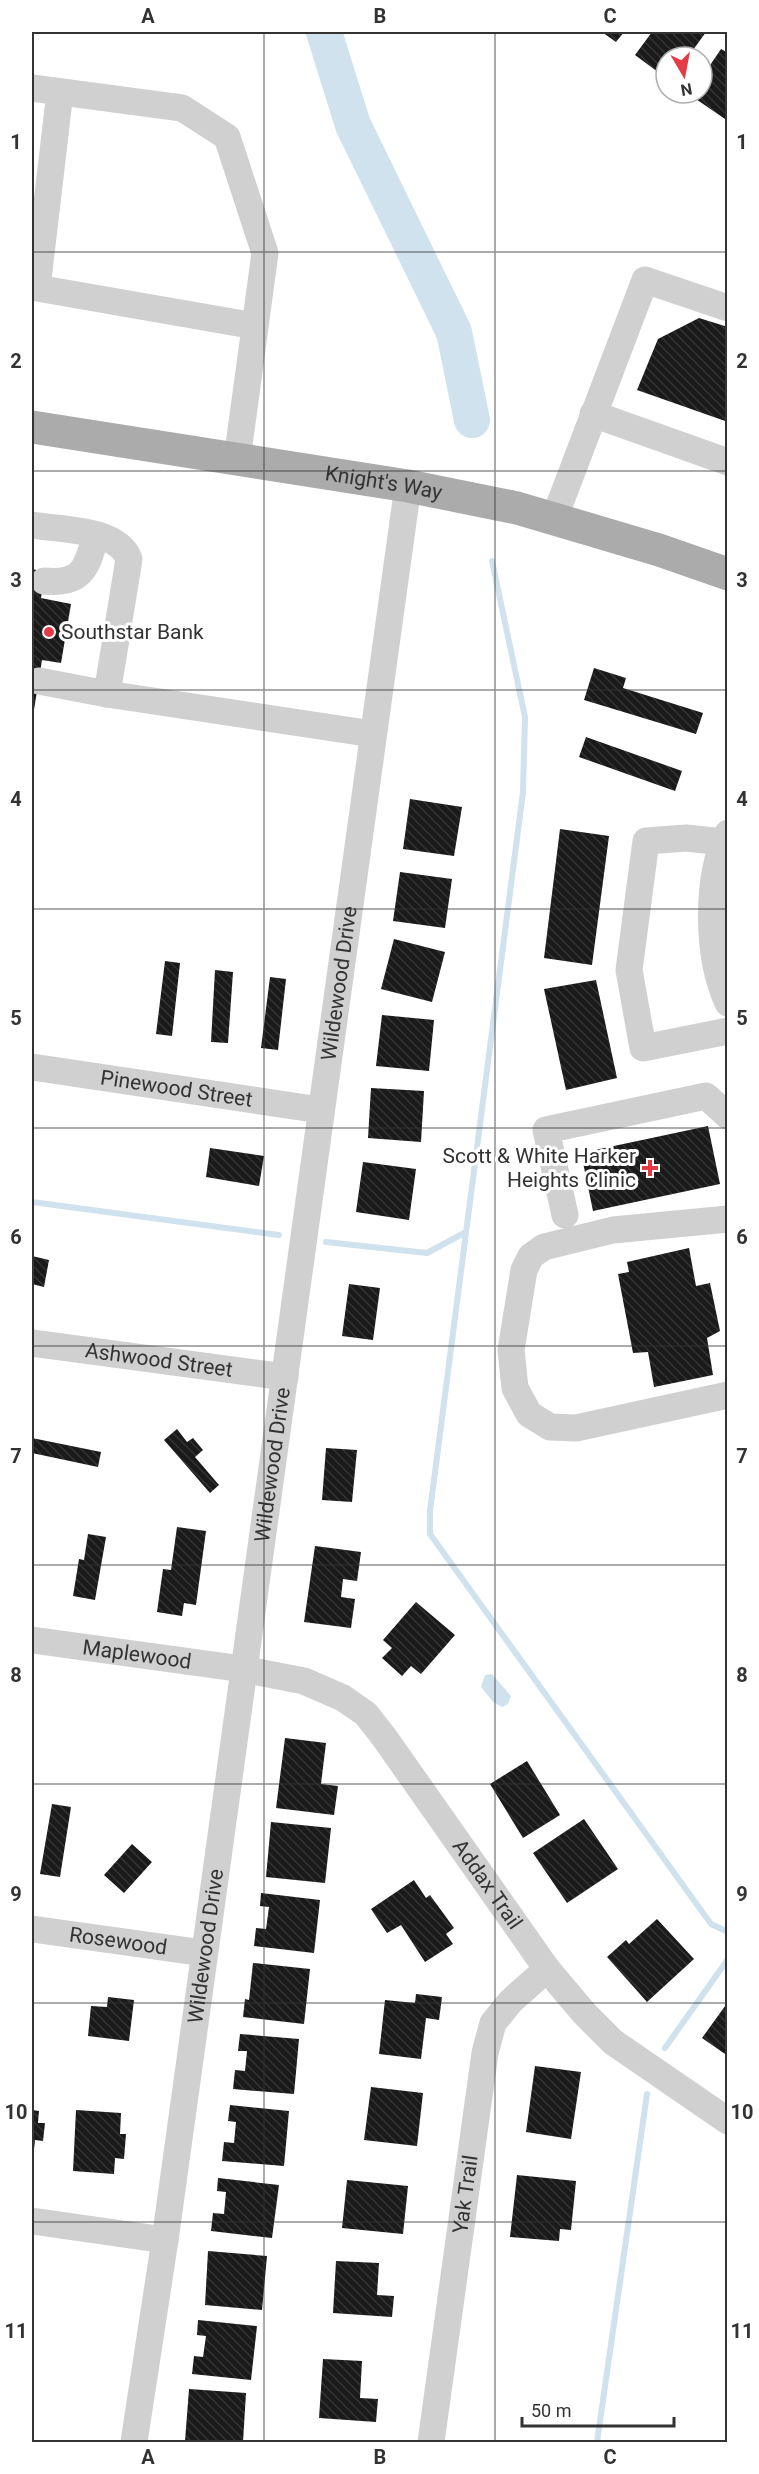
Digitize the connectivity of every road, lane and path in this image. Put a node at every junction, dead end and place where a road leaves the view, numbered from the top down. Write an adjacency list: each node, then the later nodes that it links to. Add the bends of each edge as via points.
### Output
1 (32, 88): 2 (street)
2 (60, 92): 3 (street); 6 (street, via 182,108 227,137 265,254)
3 (42, 155): 4 (street)
4 (34, 296): 6 (street)
5 (728, 308): 7 (street, via 645,280)
6 (255, 326): 9 (street)
7 (593, 414): 10 (street); 12 (street)
8 (32, 427): 9 (main road, Knight's Way)
9 (237, 460): 11 (main road, Knight's Way)
10 (728, 462)
11 (408, 486): 12 (main road, Knight's Way); 19 (street, Wildewood Drive)
12 (554, 519): 15 (main road, Knight's Way)
13 (32, 525): 14 (street)
14 (96, 535): 16 (street, via 86,568 69,580); 18 (street, via 109,537 125,548 129,559)
15 (728, 574)
16 (44, 581)
17 (39, 681): 18 (street)
18 (107, 694): 19 (street)
19 (373, 734): 25 (street, Wildewood Drive)
20 (725, 838): 21 (street); 23 (street, via 646,841 629,970 643,1048)
21 (721, 884): 22 (street, via 712,930 715,958)
22 (728, 1003)
23 (728, 1031)
24 (32, 1067): 25 (street, Pinewood Street)
25 (320, 1110): 30 (street, Wildewood Drive)
26 (728, 1116): 27 (street, via 706,1096 546,1130)
27 (565, 1215)
28 (728, 1219): 31 (street, via 613,1230 544,1247 531,1256 524,1270 511,1350 515,1388 529,1414 549,1427 576,1428)
29 (32, 1343): 30 (street, Ashwood Street)
30 (285, 1377): 33 (street, Wildewood Drive)
31 (728, 1395)
32 (32, 1640): 33 (street, Maplewood)
33 (243, 1669): 35 (street, Wildewood Drive); 36 (street, Addax Trail, via 325,1688 366,1714)
34 (32, 1929): 35 (street, Rosewood)
35 (204, 1953): 39 (street, Wildewood Drive)
36 (547, 1969): 37 (street, Addax Trail, via 613,2043); 41 (street, Yak Trail, via 493,2023 485,2053)
37 (728, 2121)
38 (32, 2221): 39 (street)
39 (165, 2240): 40 (street, Wildewood Drive)
40 (134, 2442)
41 (431, 2442)

